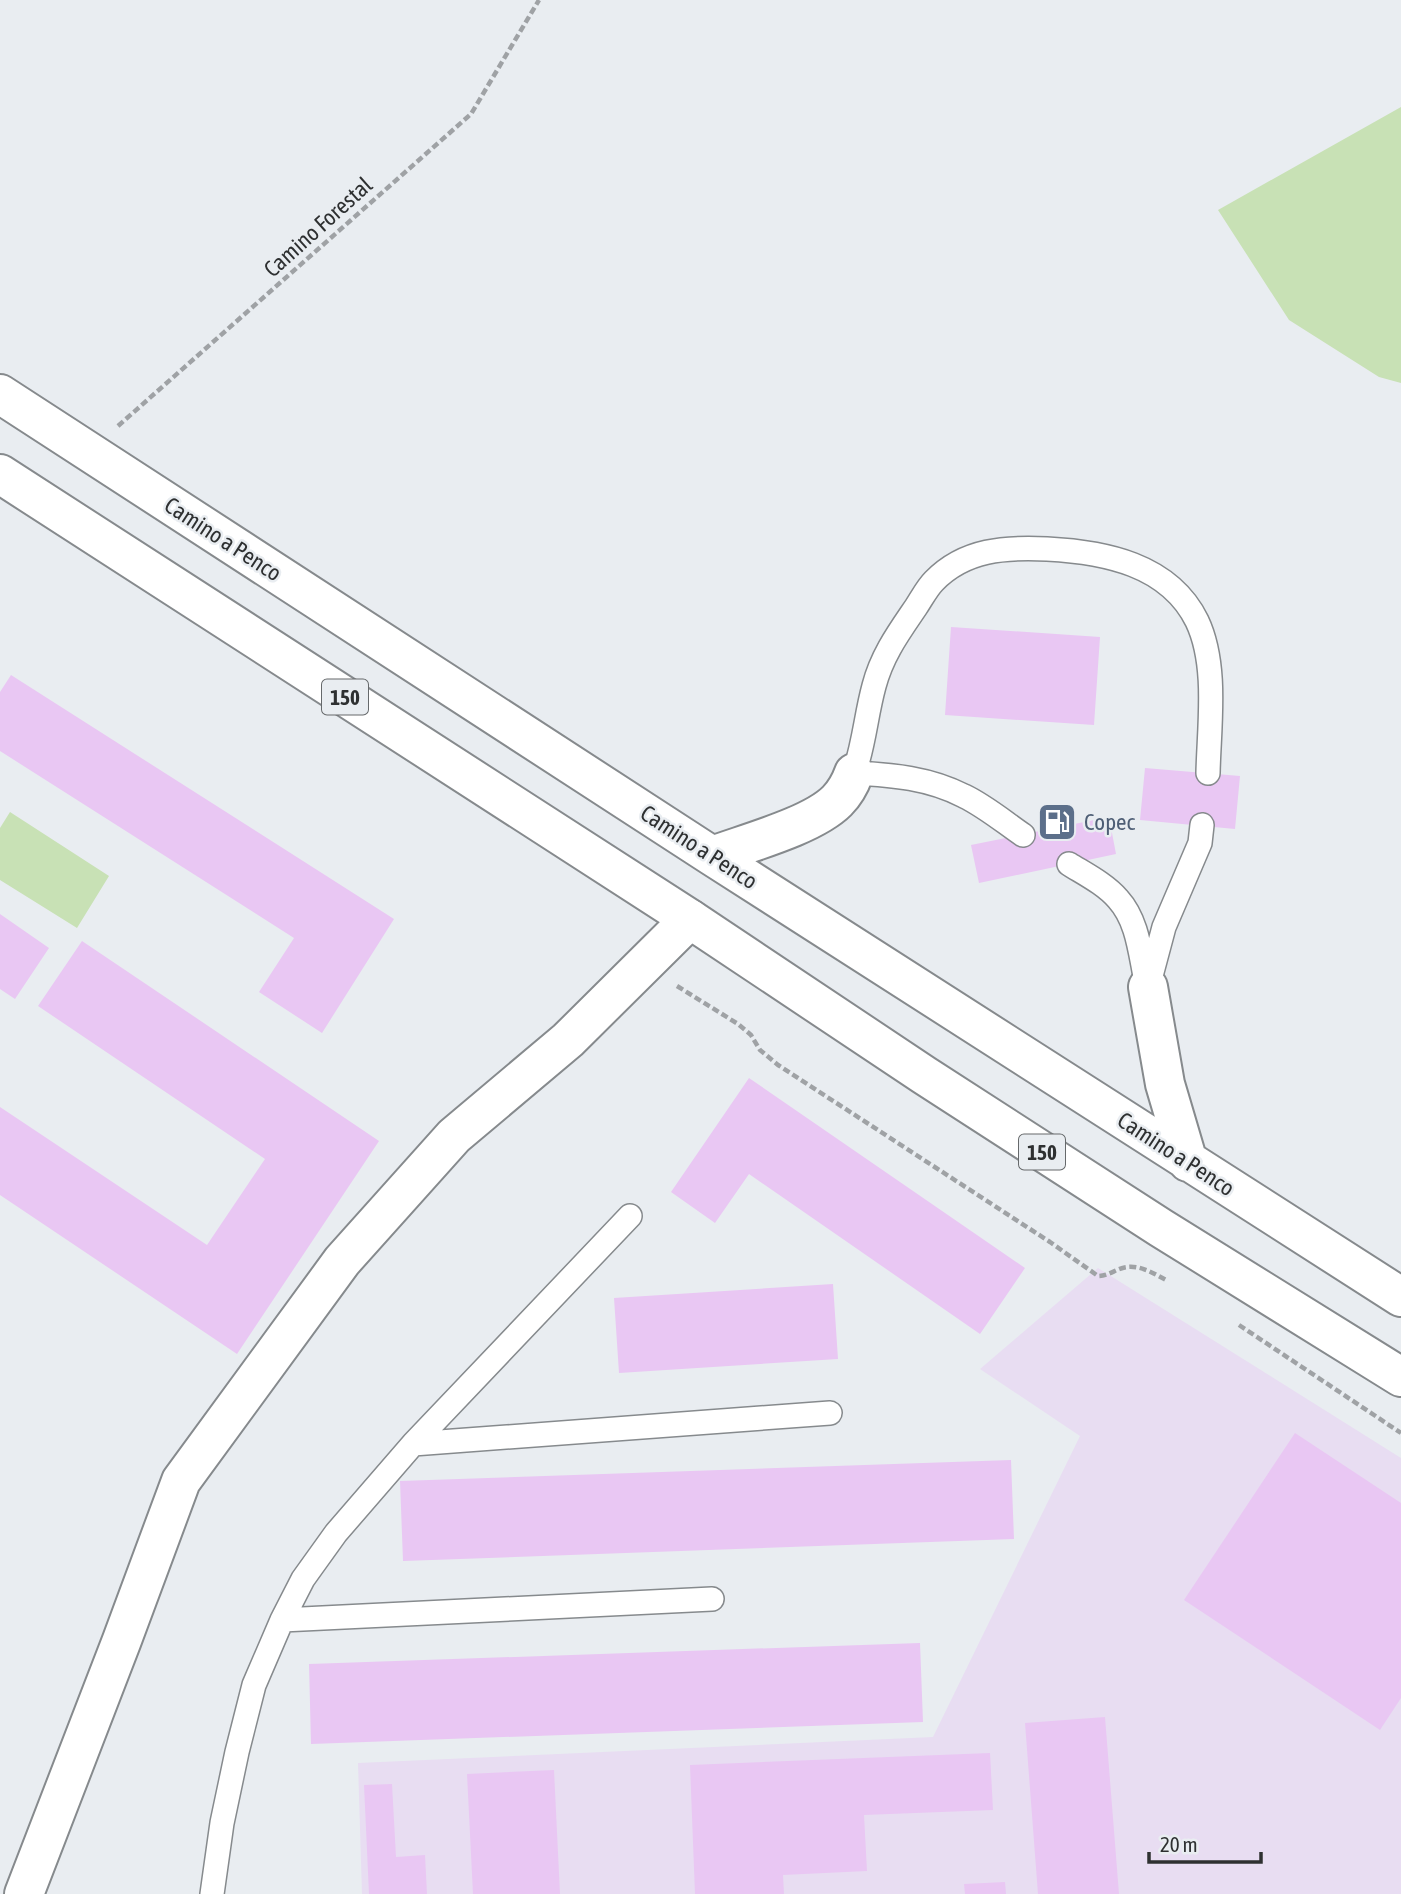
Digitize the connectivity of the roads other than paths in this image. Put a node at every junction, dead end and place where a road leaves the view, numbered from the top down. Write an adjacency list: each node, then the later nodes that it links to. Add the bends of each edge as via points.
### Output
1 (0, 394): 7 (main road, Camino a Penco)
2 (0, 474): 9 (main road, 150)
3 (854, 773): 4 (lane, via 880,666 933,582 960,561 1017,547 1102,554 1144,570 1182,599 1205,642 1209,665); 6 (lane, via 934,783 966,797); 7 (main road, via 836,803 806,822)
4 (1208, 773)
5 (1202, 825): 10 (lane, via 1196,853 1164,928)
6 (1023, 835)
7 (712, 856): 11 (main road, Camino a Penco)
8 (1069, 864): 10 (lane, via 1105,888 1128,913)
9 (690, 919): 14 (main road, 150, via 1127,1206); 19 (main road, via 568,1040 454,1136 419,1174 342,1261 181,1481)
10 (1148, 988): 11 (main road, via 1165,1084)
11 (1188, 1163): 13 (main road, Camino a Penco)
12 (629, 1216): 16 (lane)
13 (1401, 1297)
14 (1401, 1377)
15 (830, 1413): 16 (lane)
16 (413, 1444): 18 (lane, via 336,1533 303,1579)
17 (712, 1600): 18 (lane)
18 (282, 1620): 20 (lane, via 254,1685 222,1823)
19 (24, 1894)
20 (212, 1894)

